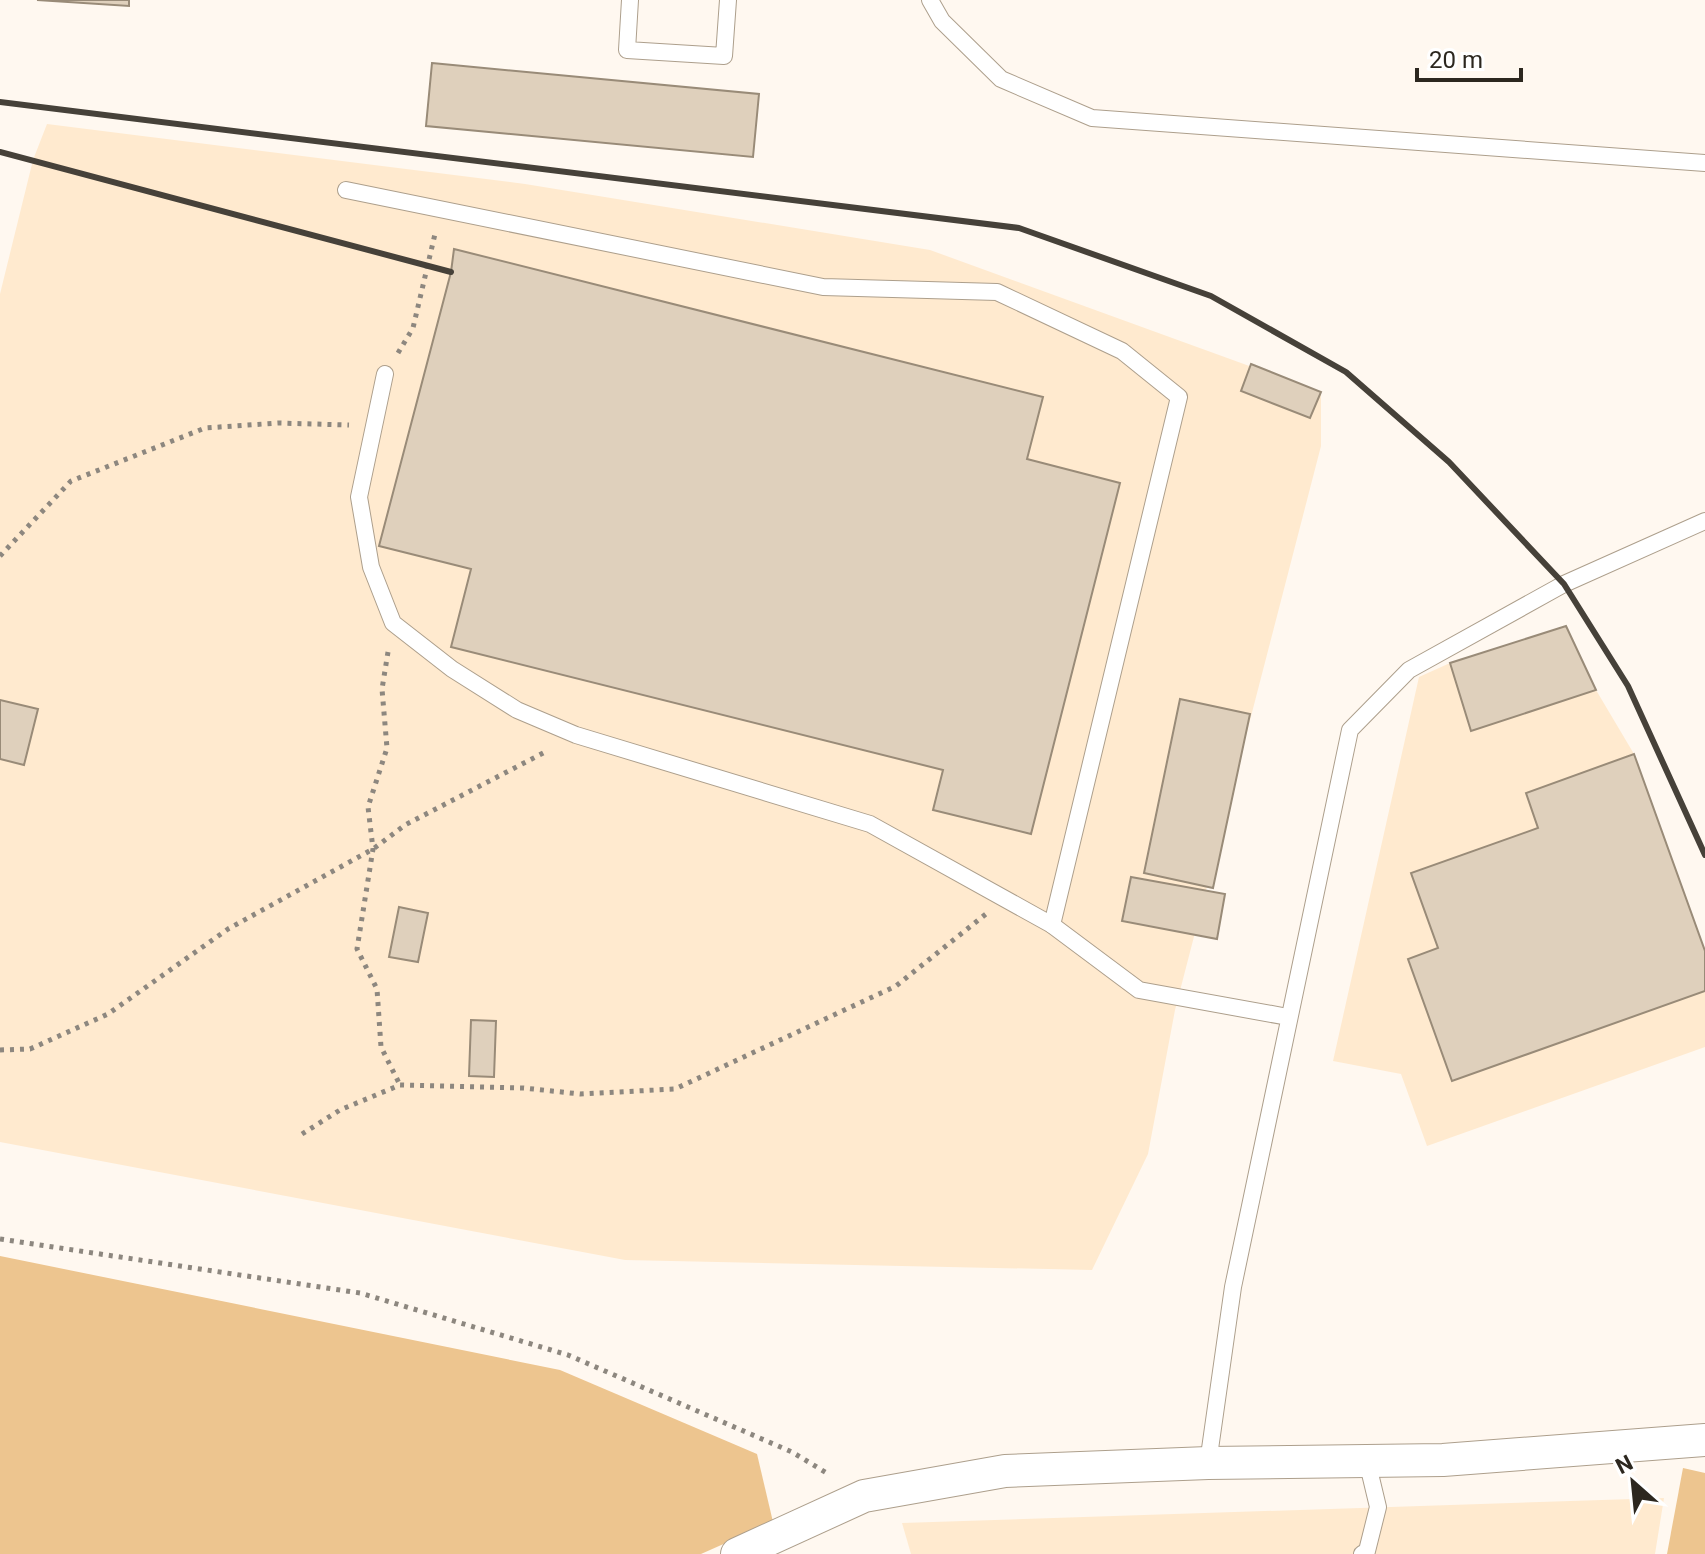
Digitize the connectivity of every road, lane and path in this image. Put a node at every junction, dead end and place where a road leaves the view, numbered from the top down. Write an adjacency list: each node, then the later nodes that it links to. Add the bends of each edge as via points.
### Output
1 (630, 0): 2 (lane, via 627,50 724,56)
2 (728, 0)
3 (930, 0): 4 (lane, via 942,21 1001,79 1092,118)
4 (1705, 163)
5 (346, 190): 6 (lane)
6 (440, 209): 7 (path, via 413,328); 15 (lane, via 823,287 997,292 1122,351 1179,397)
7 (385, 374): 8 (lane)
8 (374, 425): 10 (path, via 205,428 71,481); 11 (lane, via 359,497 371,567)
9 (1705, 521): 16 (lane, via 1564,584 1409,670 1350,730)
10 (0, 556)
11 (393, 623): 12 (lane, via 517,710); 13 (path, via 382,689 387,748 368,807)
12 (576, 735): 13 (path, via 405,825); 14 (lane, via 870,824)
13 (373, 849): 17 (path, via 228,929 108,1014 30,1049); 18 (path, via 357,949 377,989 381,1047)
14 (1006, 899): 15 (lane); 18 (path, via 896,986 675,1089 580,1094)
15 (1052, 925): 16 (lane, via 1139,990)
16 (1288, 1017): 23 (lane, via 1233,1287)
17 (0, 1050)
18 (400, 1085): 19 (path, via 340,1110)
19 (302, 1134)
20 (0, 1239): 24 (path, via 375,1297 568,1355 792,1452)
21 (1705, 1440): 22 (street)
22 (1367, 1461): 23 (street); 26 (lane, via 1378,1507)
23 (1208, 1463): 24 (street, via 1005,1471)
24 (864, 1496): 25 (street)
25 (737, 1554)
26 (1362, 1554)

